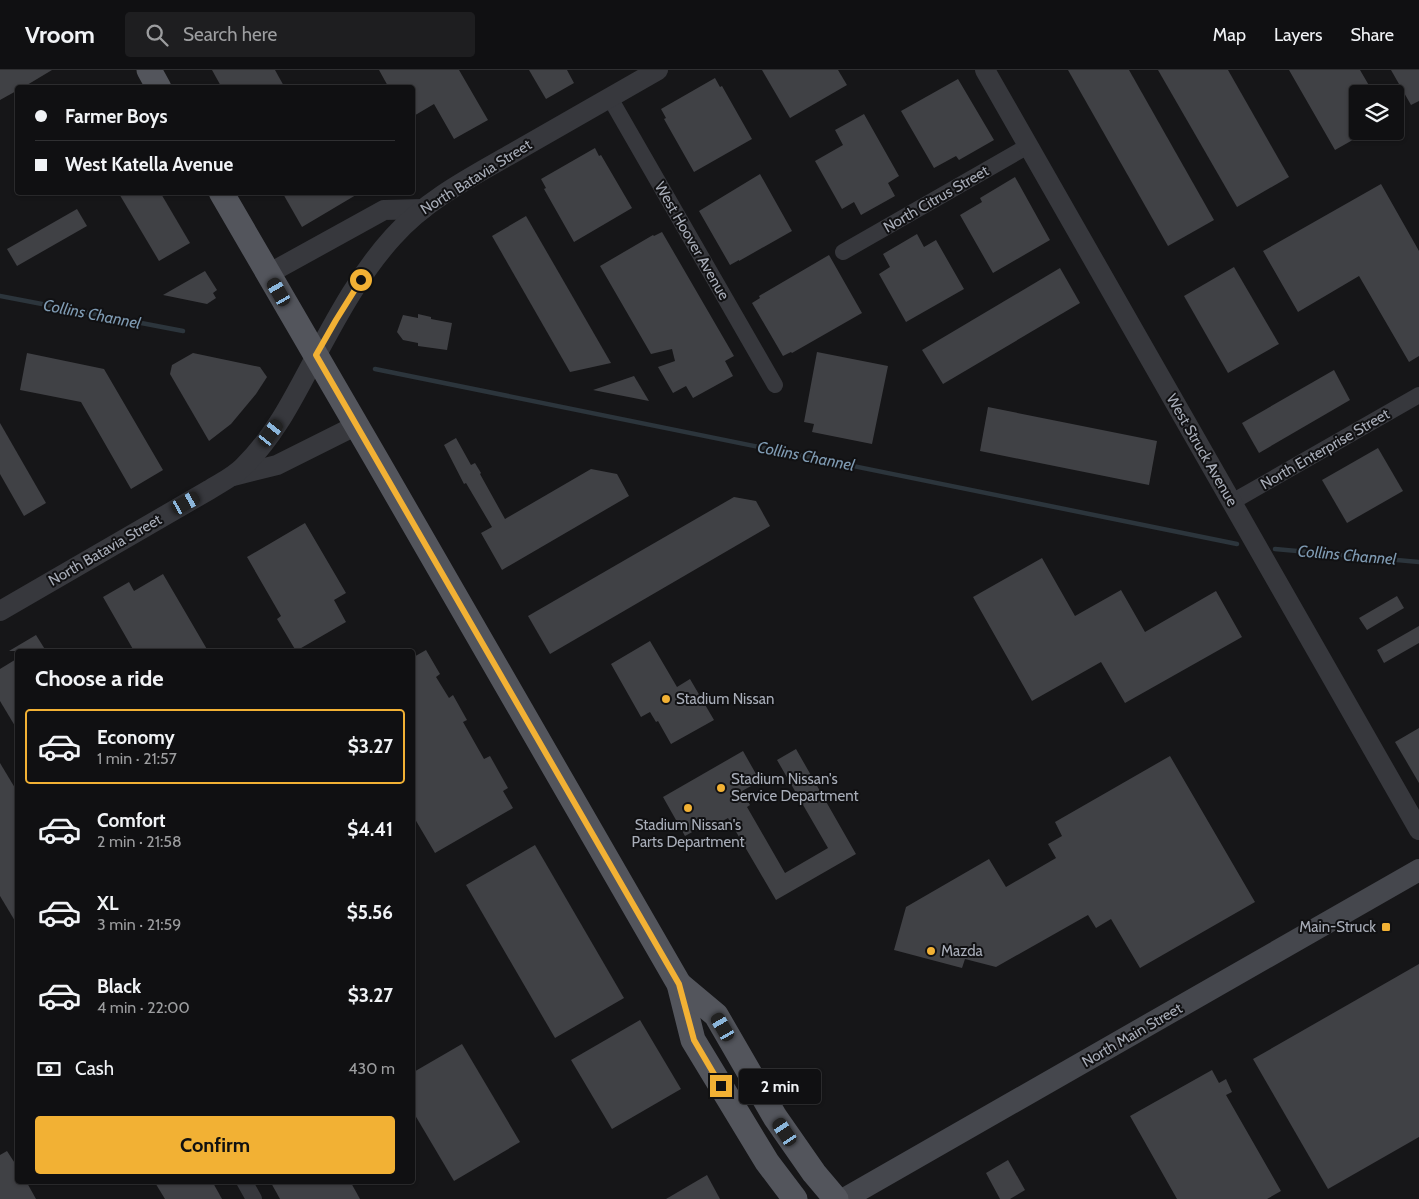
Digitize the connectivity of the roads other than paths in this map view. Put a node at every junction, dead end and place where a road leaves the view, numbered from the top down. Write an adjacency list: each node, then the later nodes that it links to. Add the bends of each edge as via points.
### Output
1 (149, 70): 4 (main road)
2 (658, 70): 5 (street, North Batavia Street)
3 (985, 70): 6 (street, West Struck Avenue)
4 (158, 85)
5 (610, 98): 8 (street, North Batavia Street); 12 (street, West Hoover Avenue)
6 (1028, 146): 9 (street, North Citrus Street); 16 (street, West Struck Avenue)
7 (223, 195): 10 (main road)
8 (423, 209): 10 (street, via 384,210); 11 (street, North Batavia Street, via 393,237 370,266)
9 (843, 252)
10 (268, 274): 11 (main road)
11 (316, 355): 14 (main road); 15 (street, North Batavia Street, via 280,421 258,450)
12 (775, 385)
13 (1419, 395): 16 (street, North Enterprise Street)
14 (357, 425): 15 (street, via 277,465); 20 (main road)
15 (231, 477): 17 (street, North Batavia Street)
16 (1232, 502): 18 (street, West Struck Avenue)
17 (0, 611)
18 (1419, 830)
19 (1419, 870): 25 (main road, North Main Street)
20 (679, 984): 23 (main road, via 694,1040 767,1162); 24 (main road, via 716,1015 775,1117)
21 (246, 1184): 22 (street)
22 (254, 1199)
23 (796, 1199)
24 (836, 1199)
25 (844, 1199)

